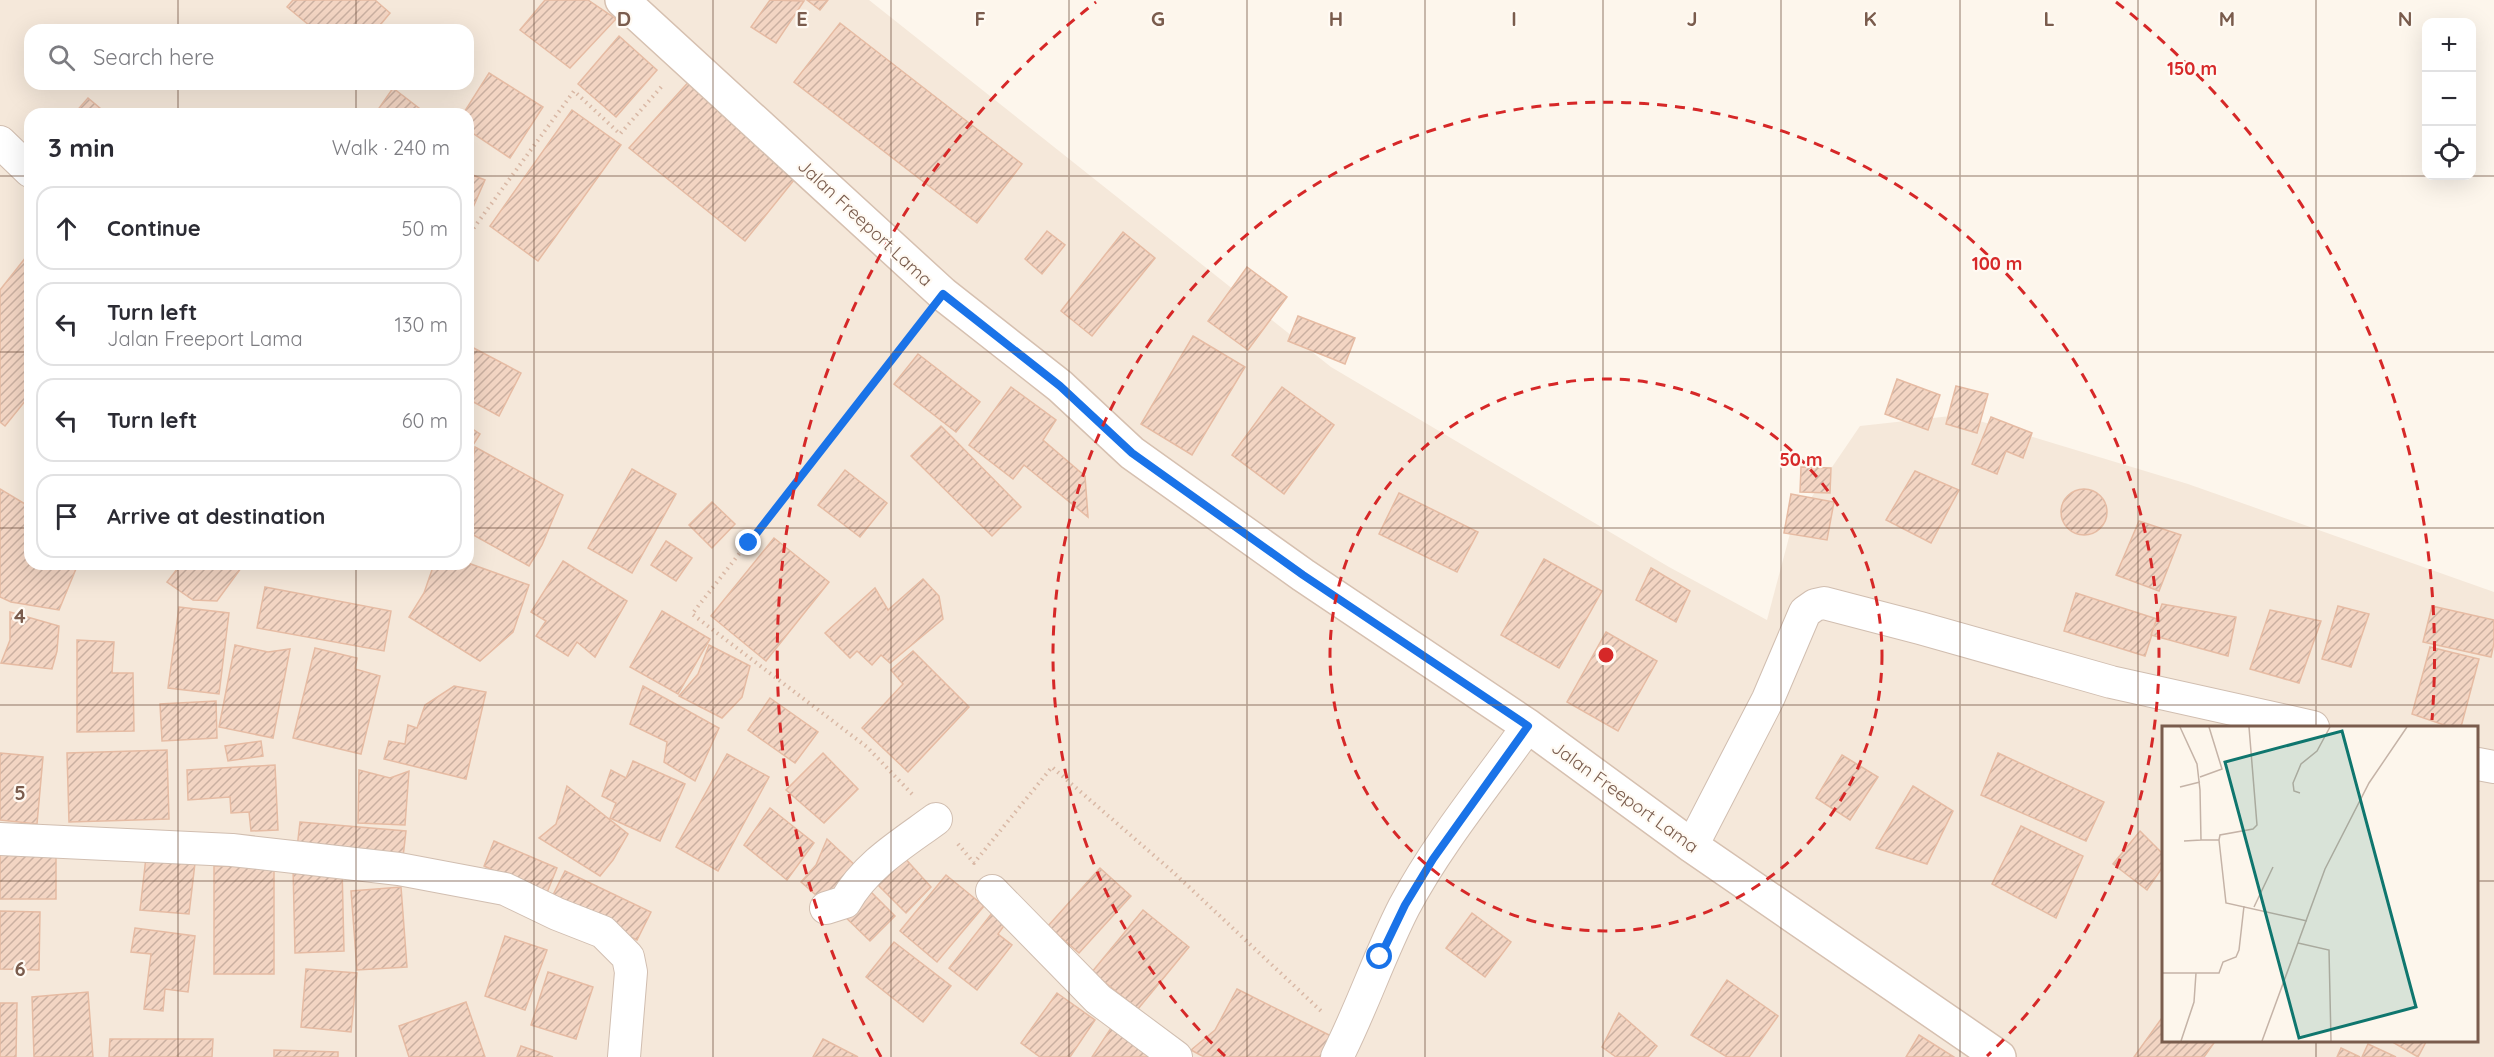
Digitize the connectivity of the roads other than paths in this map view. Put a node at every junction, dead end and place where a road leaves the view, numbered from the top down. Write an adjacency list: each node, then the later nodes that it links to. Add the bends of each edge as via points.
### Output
1 (622, 0): 4 (street, Jalan Freeport Lama, via 943,294 1060,386 1132,453 1303,575)
2 (0, 142): 3 (street)
3 (24, 165)
4 (1528, 726): 10 (street, Jalan Freeport Lama); 13 (street, via 1405,905)
5 (2309, 726): 10 (street, via 2111,682 1920,628 1815,604 1805,612 1768,699)
6 (2479, 764): 7 (street)
7 (2494, 767)
8 (936, 819): 12 (street, via 869,869 845,902)
9 (0, 839): 14 (street, via 232,850 399,869 505,889 603,932 628,957 631,972)
10 (1692, 846): 16 (street, Jalan Freeport Lama)
11 (992, 891): 15 (street, via 1098,999)
12 (826, 908)
13 (1342, 1046)
14 (624, 1057)
15 (1176, 1057)
16 (1999, 1057)

